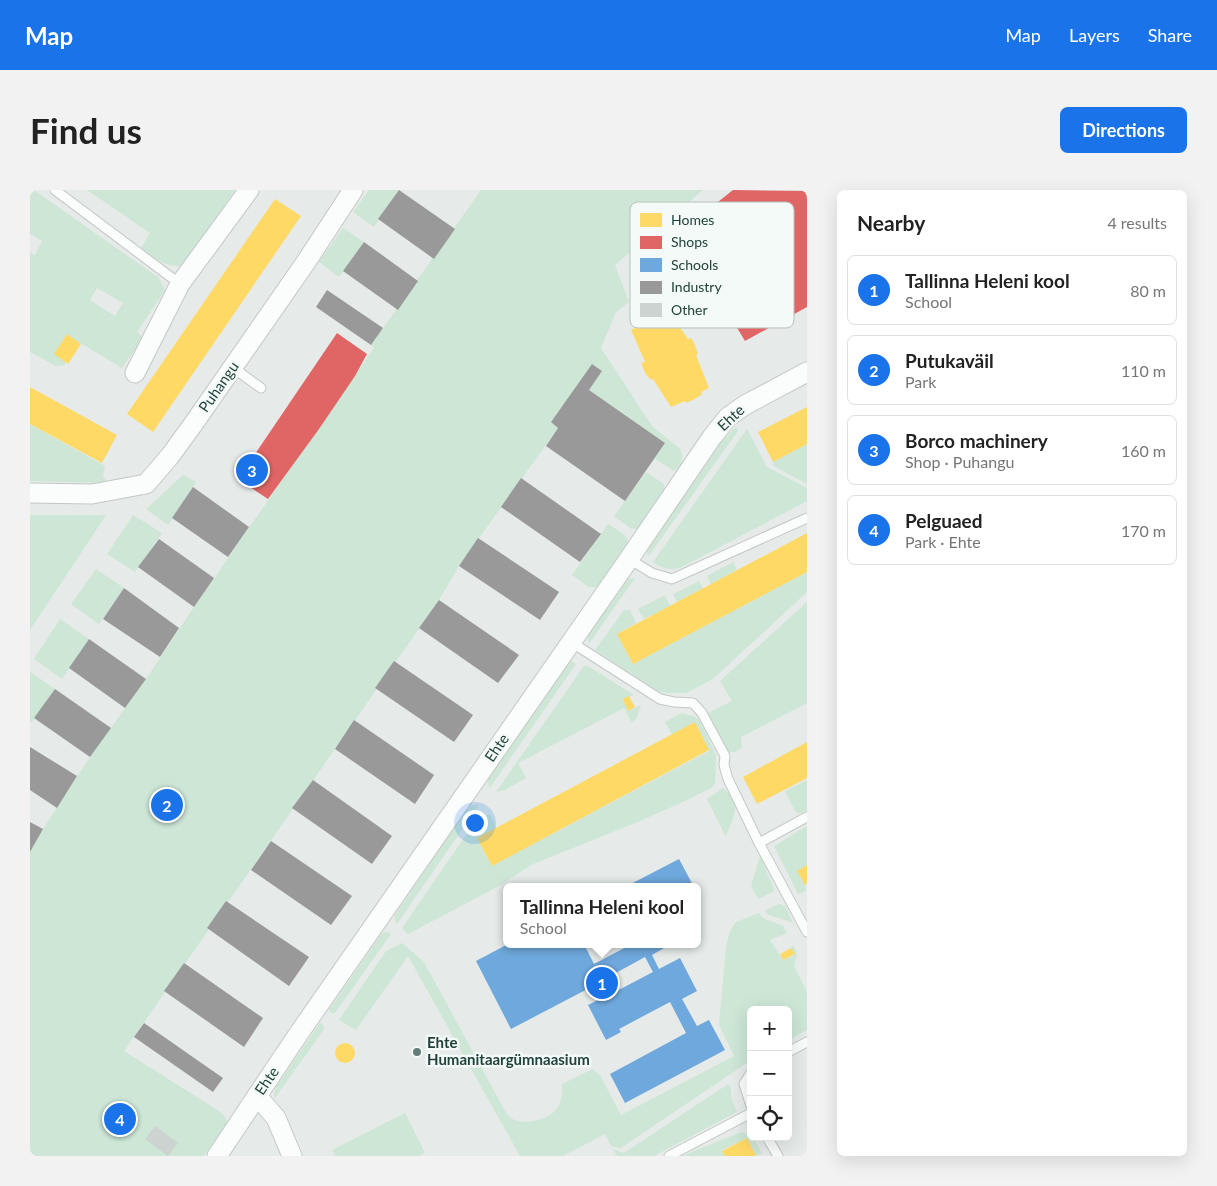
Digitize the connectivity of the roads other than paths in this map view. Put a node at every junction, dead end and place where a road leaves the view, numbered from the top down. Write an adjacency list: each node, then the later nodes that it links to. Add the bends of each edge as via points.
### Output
1 (55, 190): 4 (lane)
2 (249, 190): 4 (street)
3 (353, 190): 5 (street, Puhangu)
4 (180, 284): 6 (street)
5 (232, 368): 8 (lane); 9 (street, Puhangu, via 170,456 146,484 92,494)
6 (135, 372)
7 (807, 372): 11 (street, Ehte, via 728,417)
8 (261, 388)
9 (30, 493)
10 (807, 518): 11 (lane, via 672,579 652,573)
11 (629, 559): 12 (street, Ehte)
12 (571, 642): 14 (lane, via 660,698 693,703 702,712 725,756 728,779); 20 (street, Ehte)
13 (807, 817): 14 (lane)
14 (759, 843): 15 (lane)
15 (807, 932)
16 (807, 1042): 17 (lane)
17 (790, 1051)
18 (747, 1079): 19 (lane, via 744,1084)
19 (747, 1093)
20 (256, 1096): 23 (street, Ehte); 24 (street, via 276,1118)
21 (747, 1115): 25 (lane)
22 (769, 1141): 26 (lane)
23 (217, 1156)
24 (292, 1156)
25 (669, 1156)
26 (778, 1156)

